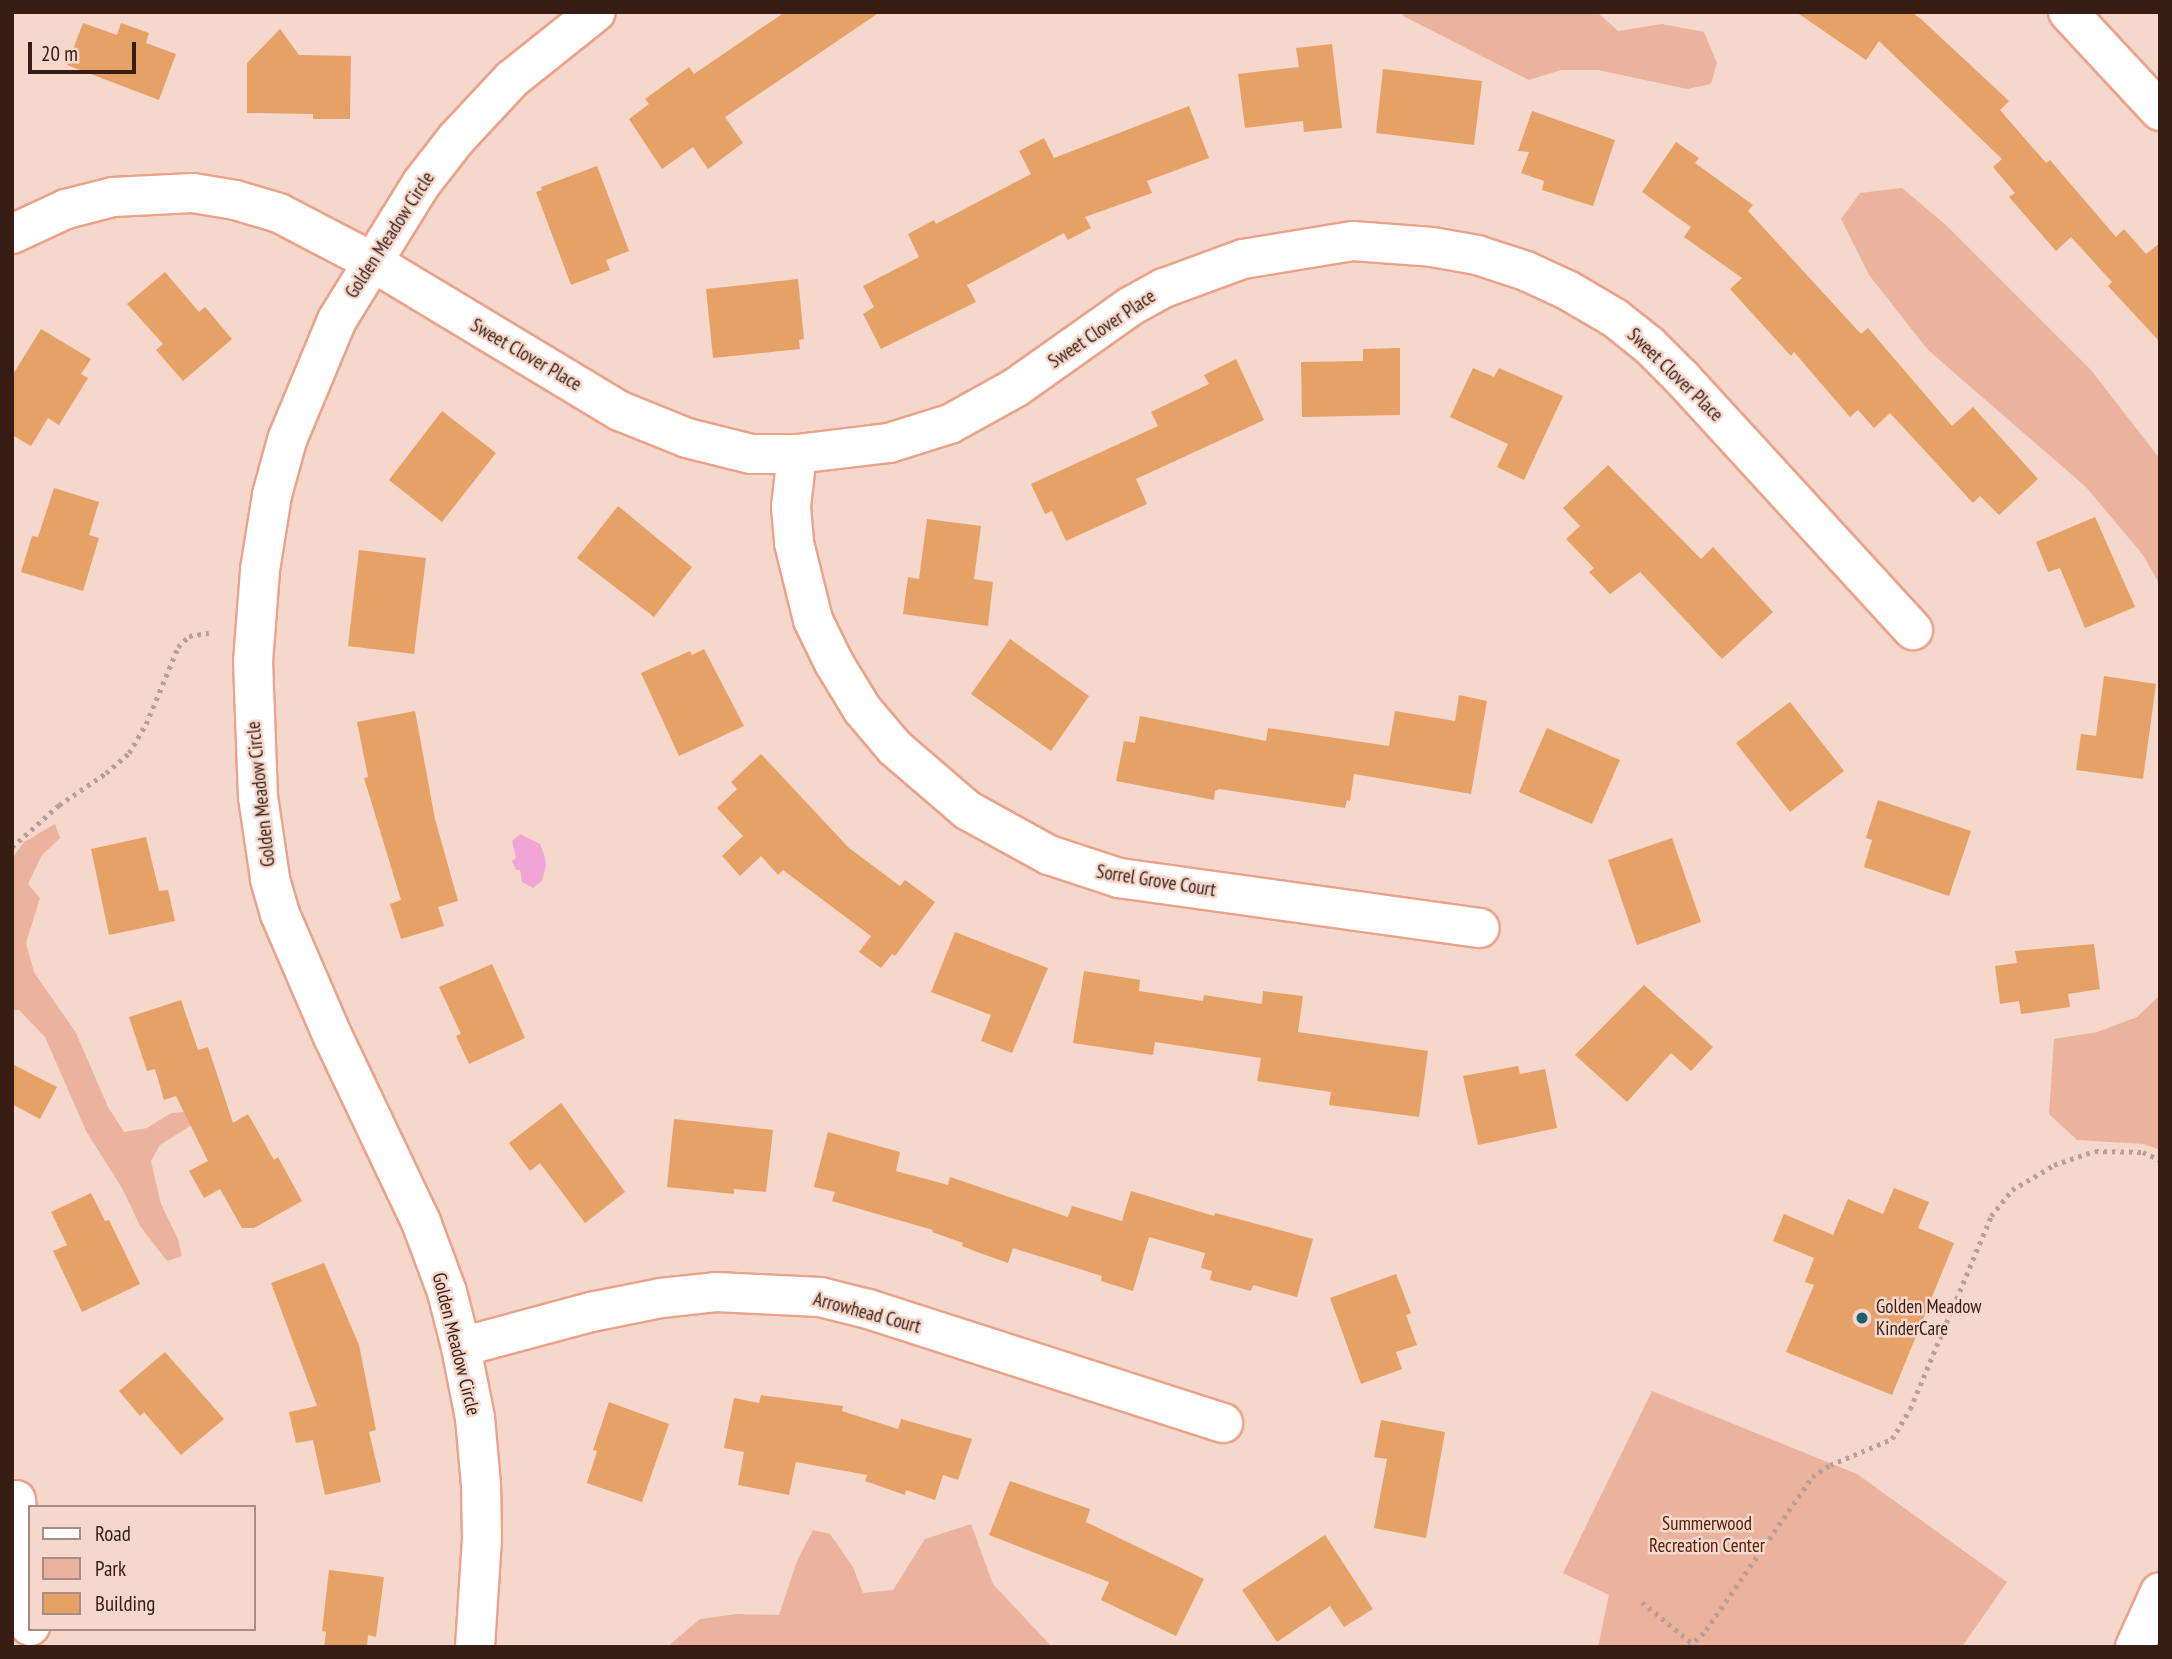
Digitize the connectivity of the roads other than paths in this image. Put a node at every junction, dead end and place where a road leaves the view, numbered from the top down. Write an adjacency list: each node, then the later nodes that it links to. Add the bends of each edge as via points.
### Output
1 (596, 12): 5 (street, Golden Meadow Circle, via 512,79 456,139)
2 (2068, 12): 3 (street)
3 (2160, 111)
4 (14, 228): 5 (street, Sweet Clover Place, via 113,198 194,193 279,213)
5 (371, 261): 6 (street, Sweet Clover Place, via 620,411 687,438 751,454); 9 (street, Golden Meadow Circle, via 311,377 272,495 253,662 258,797 280,914 332,1037 421,1222)
6 (797, 454): 7 (street, Sweet Clover Place, via 889,443 950,424 1015,388 1131,306 1164,288 1243,259 1353,241 1432,247 1526,271 1615,318 1682,378); 8 (street, Sorrel Grove Court, via 791,507 794,543 813,620 862,709 905,758 967,810 1049,855 1119,878)
7 (1913, 630)
8 (1480, 928)
9 (461, 1347): 10 (street, Arrowhead Court, via 661,1298 716,1292 820,1297); 14 (street, Golden Meadow Circle, via 475,1418 481,1485)
10 (1223, 1423)
11 (16, 1500): 13 (street)
12 (2160, 1592): 15 (street)
13 (28, 1621)
14 (475, 1647)
15 (2135, 1647)

